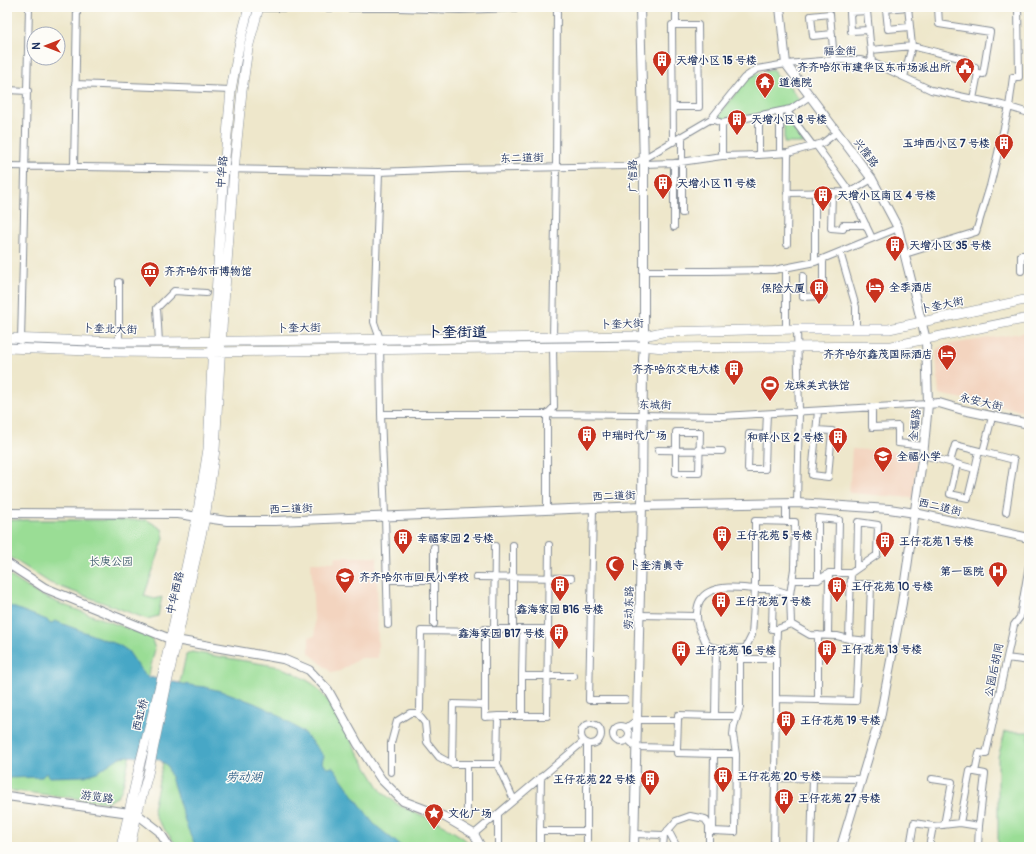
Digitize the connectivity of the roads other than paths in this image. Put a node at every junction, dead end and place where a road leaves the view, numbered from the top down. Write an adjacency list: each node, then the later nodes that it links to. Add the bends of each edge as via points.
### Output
1 (30, 7): 29 (street)
2 (77, 7): 26 (street)
3 (249, 7): 28 (main road, 中华路, via 238,46)
4 (259, 7): 12 (main road); 55 (main road, 中华路, via 248,48)
5 (517, 7): 12 (main road)
6 (557, 7): 53 (street)
7 (640, 7): 47 (main road, 广信路)
8 (676, 7): 15 (street)
9 (780, 7): 23 (main road)
10 (938, 7): 24 (street, via 939,24 990,32 984,74)
11 (1018, 7): 33 (street, via 1019,77 1013,77)
12 (460, 8)
13 (886, 8): 16 (street, via 888,28); 16 (street, via 908,7)
14 (850, 10): 17 (street, via 868,11); 17 (street, via 851,31)
15 (676, 25): 32 (street, via 672,25); 32 (street, via 698,25 699,107)
16 (909, 27): 19 (street)
17 (869, 30): 20 (street)
18 (832, 34): 18 (street, via 830,14 811,16 813,36); 21 (street)
19 (912, 46): 20 (street); 24 (street, via 964,59 963,64 975,67 975,72); 25 (street)
20 (871, 50): 22 (street)
21 (834, 60): 22 (street, 福金街, via 860,60); 23 (street, 福金街)
22 (872, 63): 25 (street, 福金街)
23 (786, 64): 30 (main road, 兴隆路); 37 (street, 东二道街, via 757,69 744,78)
24 (978, 73): 31 (street)
25 (904, 77): 31 (street, 福金街, via 931,90)
26 (75, 84): 28 (street); 52 (street)
27 (7, 90): 29 (street)
28 (231, 90): 54 (main road, 中华路)
29 (28, 91): 51 (street)
30 (810, 96): 34 (street, via 791,109); 39 (main road, 兴隆路)
31 (973, 99): 33 (street, 福金街)
32 (673, 107): 41 (street)
33 (1009, 107): 35 (street, 福金街); 69 (street, via 976,232)
34 (783, 111): 36 (street); 42 (street); 44 (street)
35 (1029, 113)
36 (759, 116): 38 (street); 45 (street)
37 (711, 119): 38 (street); 40 (street, 东二道街)
38 (722, 123): 46 (street)
39 (837, 132): 42 (street, via 823,143); 57 (main road, 兴隆路)
40 (682, 136): 41 (street, 东二道街); 48 (street)
41 (673, 142): 47 (street, 东二道街)
42 (814, 146): 43 (street); 60 (street)
43 (788, 153): 44 (street); 61 (street)
44 (780, 154): 45 (street)
45 (759, 155): 46 (street)
46 (722, 156): 48 (street)
47 (643, 162): 49 (street); 53 (street, 东二道街, via 628,166); 74 (main road, 广信路)
48 (682, 162): 49 (street); 62 (street)
49 (674, 163): 64 (street)
50 (7, 166): 51 (street, 东二道街)
51 (26, 167): 52 (street, 东二道街); 86 (street)
52 (74, 167): 54 (street, 东二道街)
53 (556, 167): 56 (street, 东二道街); 87 (street)
54 (224, 169): 55 (street, 东二道街); 93 (main road, 中华路)
55 (234, 170): 56 (street, 东二道街); 93 (main road, 中华路)
56 (379, 172): 88 (street, via 374,322)
57 (872, 179): 60 (street); 65 (main road, 兴隆路)
58 (815, 192): 59 (street); 61 (street); 72 (street)
59 (832, 192): 60 (street); 63 (street, via 831,228 843,229 843,225)
60 (850, 192): 63 (street)
61 (787, 193): 67 (street)
62 (682, 214)
63 (866, 225): 66 (street)
64 (674, 228)
65 (898, 228): 66 (street); 69 (main road, 兴隆路)
66 (872, 238): 68 (street)
67 (787, 244)
68 (840, 252): 71 (street); 83 (street, via 856,307)
69 (905, 254): 81 (main road, 兴隆路)
70 (1027, 255): 75 (street, via 1021,255)
71 (823, 259): 72 (street); 76 (street, via 823,296 803,297)
72 (814, 262): 73 (street)
73 (786, 268): 74 (street); 84 (street)
74 (644, 271): 90 (main road, 广信路)
75 (1021, 271)
76 (803, 276)
77 (119, 282): 91 (street)
78 (206, 293): 92 (street, via 174,291 157,308)
79 (1029, 298): 81 (main road, 卜奎大街)
80 (1029, 318): 89 (main road, 卜奎大街)
81 (922, 322): 83 (main road, 卜奎大街, via 890,329); 89 (main road, 全福路)
82 (797, 329): 83 (main road, 卜奎大街); 84 (main road, 卜奎大街); 95 (street)
83 (856, 329)
84 (786, 330): 90 (main road, 卜奎大街, via 662,332)
85 (7, 338): 86 (main road, 卜奎北大街)
86 (22, 338): 91 (main road, 卜奎北大街); 97 (street)
87 (552, 338): 88 (main road, 卜奎大街); 90 (main road, 卜奎大街)
88 (380, 339): 93 (main road, 卜奎大街); 98 (street)
89 (926, 340): 95 (main road, 卜奎大街, via 892,346); 100 (main road, 全福路)
90 (644, 341): 94 (main road, 卜奎大街); 95 (main road, 卜奎大街, via 664,348); 107 (main road, 劳动东路)
91 (119, 342): 92 (main road, 卜奎北大街)
92 (159, 342): 93 (main road, 卜奎北大街)
93 (217, 342): 99 (main road, 中华西路)
94 (553, 347): 98 (main road, 卜奎大街); 105 (street, via 554,407)
95 (798, 347): 103 (street)
96 (7, 348): 97 (main road, 卜奎北大街)
97 (21, 348): 99 (main road, 卜奎北大街, via 118,352)
98 (380, 349): 99 (main road, 卜奎大街); 104 (street)
99 (216, 352): 130 (main road, 中华西路)
100 (928, 404): 101 (street, 东城街); 108 (main road, 永安大街, via 939,403); 112 (main road, 全福路)
101 (872, 407): 102 (street, 东城街); 112 (street, via 872,427 898,426 898,443)
102 (818, 411): 103 (street, 东城街); 110 (street)
103 (800, 412): 106 (street, 东城街); 122 (street)
104 (381, 414): 105 (street, 东城街); 129 (street)
105 (547, 414): 107 (street, 东城街); 125 (street)
106 (767, 414): 107 (street, 东城街); 111 (street)
107 (643, 415): 123 (main road, 劳动东路)
108 (992, 416): 109 (main road, 永安大街); 117 (street)
109 (1029, 424)
110 (816, 430): 110 (street, via 812,475 828,477 832,431)
111 (766, 435): 111 (street, via 764,469 748,469 749,434)
112 (924, 446): 118 (main road, 全福路)
113 (658, 450): 114 (street)
114 (676, 450): 115 (street); 115 (street, via 676,432 700,432); 115 (street, via 676,473 699,473)
115 (699, 450): 116 (street)
116 (722, 451)
117 (981, 452): 119 (street, via 955,445); 120 (street); 126 (street, via 1014,460)
118 (923, 455): 119 (street); 128 (main road, 全福路)
119 (953, 463): 120 (street); 120 (street, via 950,494 968,498)
120 (975, 469)
121 (786, 503): 122 (main road, 西二道街); 123 (main road, 西二道街); 131 (street)
122 (797, 503): 128 (main road, 西二道街)
123 (642, 506): 124 (main road, 西二道街); 156 (main road, 劳动东路)
124 (593, 508): 125 (main road, 西二道街); 183 (street, via 589,700)
125 (548, 510): 129 (main road, 西二道街)
126 (1006, 512)
127 (7, 513): 130 (main road, 西二道街, via 178,514)
128 (915, 513): 132 (main road, 西二道街); 211 (main road, 全福路, via 902,603 880,718)
129 (385, 516): 130 (main road, 西二道街, via 275,521); 148 (street)
130 (201, 518): 170 (main road, 中华西路)
131 (786, 522): 150 (street, via 795,522); 153 (street, via 755,521)
132 (1029, 539)
133 (513, 545): 145 (street)
134 (549, 545): 146 (street)
135 (494, 546): 144 (street)
136 (434, 547): 149 (street)
137 (7, 563): 170 (main road, via 45,588)
138 (1029, 565): 174 (street, 公园后胡同, via 1020,617 1014,625)
139 (857, 568): 139 (street, via 877,555 878,524 858,522); 142 (street)
140 (829, 572): 141 (street); 151 (street); 168 (street)
141 (838, 573): 142 (street); 151 (street, via 839,520 818,518)
142 (851, 573): 152 (street)
143 (476, 577): 144 (street)
144 (494, 577): 145 (street); 162 (street)
145 (513, 578): 146 (street); 163 (street)
146 (548, 578): 147 (street); 161 (street)
147 (572, 578)
148 (387, 580): 149 (street); 160 (street)
149 (434, 580): 158 (street)
150 (792, 580): 151 (street); 155 (street)
151 (818, 580)
152 (850, 584): 169 (street); 171 (street, via 871,584 868,641)
153 (755, 589): 154 (street); 157 (street, via 724,588 710,591 703,596); 173 (street, via 752,635)
154 (773, 589): 155 (street); 165 (street, via 772,629)
155 (790, 594): 159 (street)
156 (639, 615): 157 (street); 191 (main road, 劳动东路)
157 (696, 616): 172 (street, via 707,644)
158 (434, 624)
159 (791, 624): 165 (street); 167 (street, via 810,635)
160 (388, 625)
161 (548, 628): 164 (street); 180 (street)
162 (494, 629): 163 (street); 166 (street, via 485,629)
163 (513, 629): 164 (street)
164 (523, 629): 179 (street)
165 (777, 629): 176 (street)
166 (485, 632): 185 (street); 186 (street, via 421,631 420,710)
167 (818, 635): 168 (street); 184 (street)
168 (828, 636): 169 (street)
169 (849, 639): 171 (street)
170 (174, 640): 178 (main road, 中华西路); 227 (main road, via 283,660 309,670 328,690 381,779 403,802 445,818)
171 (860, 640): 184 (street, via 856,701)
172 (716, 648): 173 (street); 189 (street)
173 (746, 648): 175 (street)
174 (1007, 658): 177 (street); 207 (street, 公园后胡同, via 986,754 979,753)
175 (740, 659): 176 (street); 190 (street, via 740,707)
176 (776, 659): 182 (street)
177 (1029, 661)
178 (166, 674): 202 (main road, 西虹桥); 215 (main road, 中华西路, via 148,774)
179 (522, 676): 180 (street); 188 (street)
180 (547, 676): 181 (street); 188 (street, via 547,716)
181 (574, 676)
182 (776, 699): 184 (street); 209 (street)
183 (625, 700)
184 (818, 700)
185 (485, 705): 187 (street, via 485,716); 203 (street, via 453,704)
186 (417, 713): 203 (street, via 425,723 427,742 439,757); 206 (street, via 410,713 397,721 391,744)
187 (498, 716): 188 (street); 205 (street)
188 (522, 716)
189 (715, 716): 190 (street); 192 (street, via 678,715)
190 (737, 716): 201 (street, via 733,735)
191 (637, 720): 192 (street); 193 (street); 198 (main road, 劳动东路)
192 (678, 720): 199 (street)
193 (626, 728): 195 (street, via 618,726); 196 (street, via 629,734)
194 (601, 734): 195 (street); 197 (street, via 595,743); 197 (street, via 597,727 588,725 581,732)
195 (613, 734): 196 (street, via 617,741)
196 (627, 739): 198 (street)
197 (585, 742): 208 (street); 224 (street)
198 (636, 747): 199 (street); 228 (main road, 劳动东路)
199 (678, 748): 200 (street, via 677,753)
200 (714, 754): 201 (street); 225 (street)
201 (736, 754): 225 (street, via 734,832)
202 (140, 763): 215 (main road, 中华西路)
203 (452, 764): 204 (street)
204 (467, 764): 205 (street); 216 (street)
205 (497, 764): 214 (street)
206 (391, 772)
207 (975, 772): 218 (street, via 970,771); 222 (street, via 985,774)
208 (541, 777): 214 (street); 223 (street)
209 (775, 778): 210 (street); 240 (street)
210 (814, 778): 211 (street); 241 (street)
211 (862, 779): 242 (main road, 全福路)
212 (932, 779): 220 (street, via 952,782)
213 (7, 796): 215 (main road, 游览路)
214 (514, 800): 217 (street)
215 (133, 813): 229 (main road, 中华西路); 230 (main road, 中华西路); 231 (main road, 游览路, via 160,831)
216 (467, 814)
217 (498, 814): 227 (street); 233 (street)
218 (960, 823): 220 (street); 222 (street)
219 (709, 825): 225 (street); 226 (street, via 705,819 690,816 676,821); 239 (street)
220 (944, 825): 221 (street)
221 (933, 826): 243 (street, via 914,823); 244 (street)
222 (979, 826): 245 (street)
223 (540, 831): 224 (street); 234 (street)
224 (587, 831): 235 (street)
225 (713, 831)
226 (666, 832): 228 (street); 237 (street); 238 (street)
227 (474, 834): 232 (main road)
228 (634, 834): 236 (main road, 劳动东路)
229 (121, 847)
230 (130, 847)
231 (169, 847)
232 (481, 847)
233 (498, 847)
234 (540, 847)
235 (587, 847)
236 (634, 847)
237 (663, 847)
238 (677, 847)
239 (708, 847)
240 (774, 847)
241 (810, 847)
242 (841, 847)
243 (910, 847)
244 (929, 847)
245 (978, 847)

